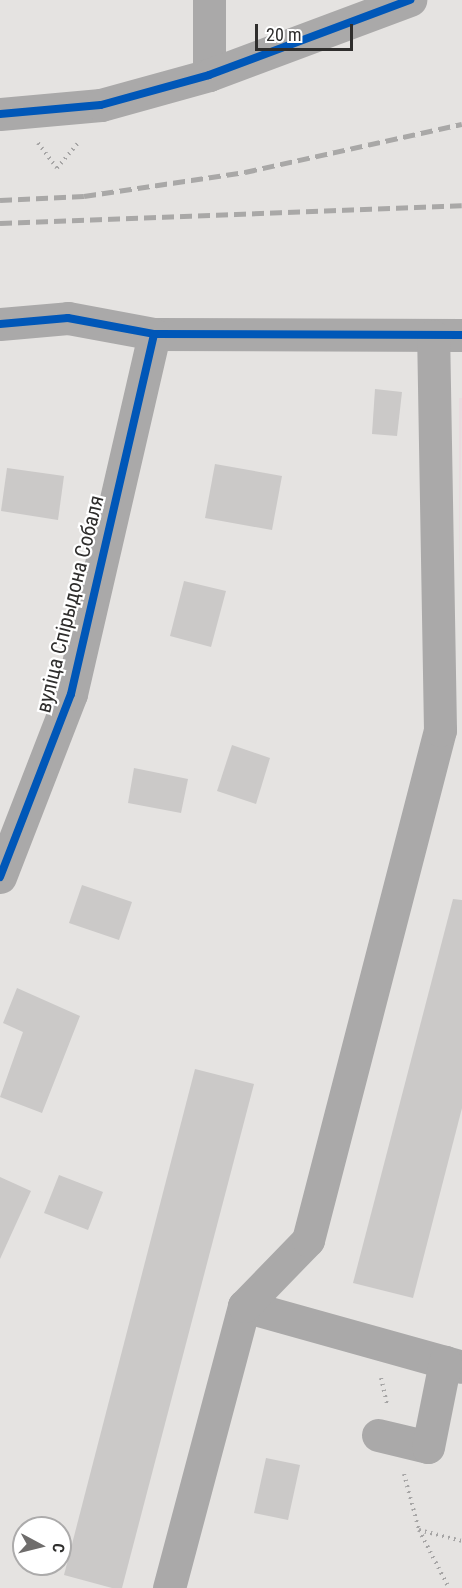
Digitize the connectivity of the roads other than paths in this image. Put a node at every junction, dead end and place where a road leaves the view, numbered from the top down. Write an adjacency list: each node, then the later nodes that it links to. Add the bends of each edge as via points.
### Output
1 (210, 0): 3 (street)
2 (410, 0): 3 (street)
3 (208, 75): 4 (street, via 101,105)
4 (0, 114)
5 (0, 324): 6 (street, via 69,318)
6 (154, 334): 7 (street); 8 (street, вуліца Спірыдона Собаля, via 71,694)
7 (447, 335): 9 (street, via 440,730 308,1240)
8 (0, 877)
9 (244, 1306): 10 (street); 12 (street)
10 (453, 1364): 11 (street, via 428,1447)
11 (378, 1435)
12 (169, 1588)

